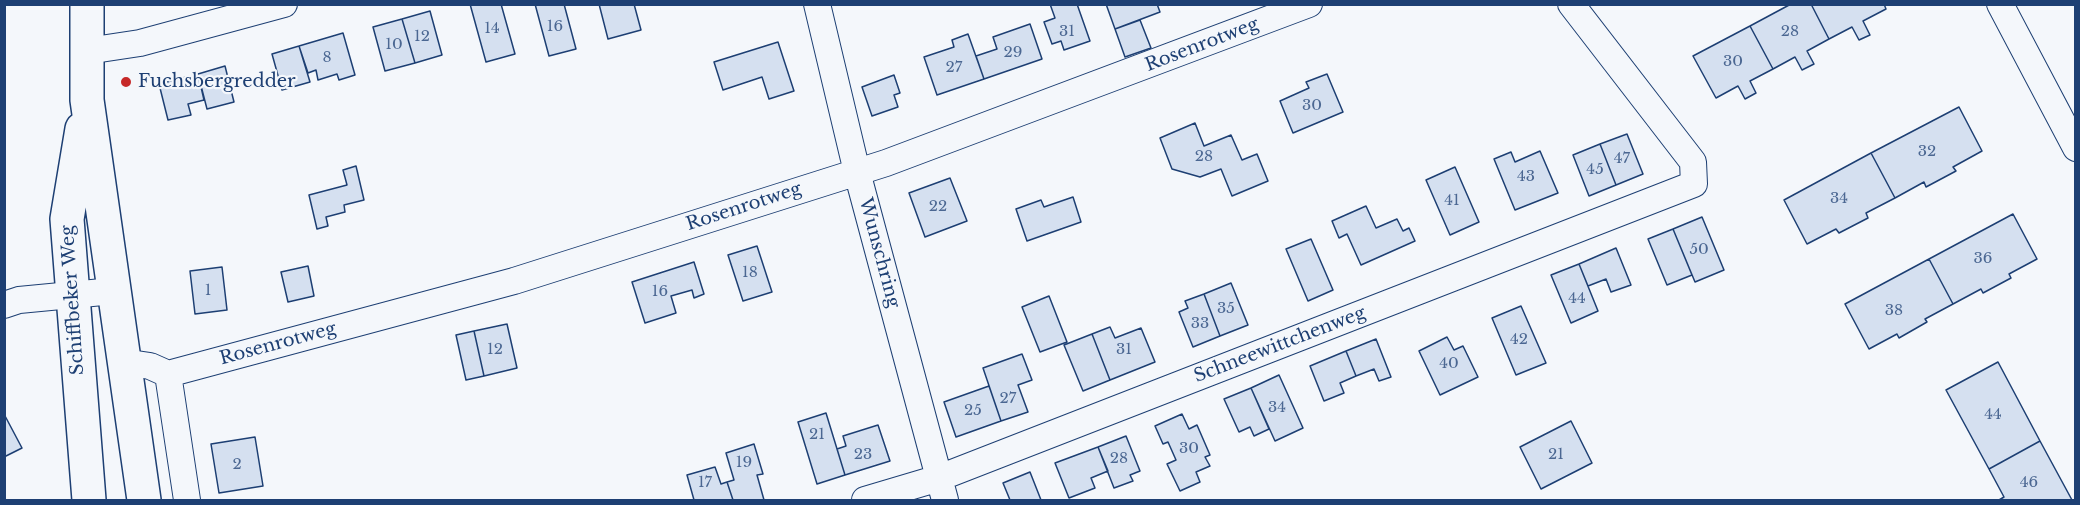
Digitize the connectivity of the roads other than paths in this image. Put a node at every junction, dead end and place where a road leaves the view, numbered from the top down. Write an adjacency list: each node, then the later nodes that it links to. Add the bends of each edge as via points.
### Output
1 (87, 4): 7 (main road, Schiffbeker Weg)
2 (284, 4): 7 (street, via 140,43)
3 (817, 4): 10 (street, Wunschring)
4 (1309, 4): 10 (street, Rosenrotweg)
5 (1571, 4): 16 (street, Schneewittchenweg, via 1694,162 1694,184)
6 (2000, 4): 9 (street)
7 (87, 51): 8 (main road, Schiffbeker Weg)
8 (87, 100): 11 (main road, Schiffbeker Weg); 12 (main road, Schiffbeker Weg, via 67,219)
9 (2076, 148)
10 (857, 172): 15 (street, Rosenrotweg, via 514,281); 16 (street, Wunschring)
11 (113, 291): 12 (street); 14 (main road, Schiffbeker Weg)
12 (72, 295): 13 (street); 17 (main road, Schiffbeker Weg)
13 (4, 305)
14 (123, 362): 15 (street, via 150,366); 18 (main road, Schiffbeker Weg)
15 (168, 374): 19 (street)
16 (942, 489): 20 (street, Schneewittchenweg)
17 (89, 501)
18 (144, 501)
19 (187, 501)
20 (865, 501)

